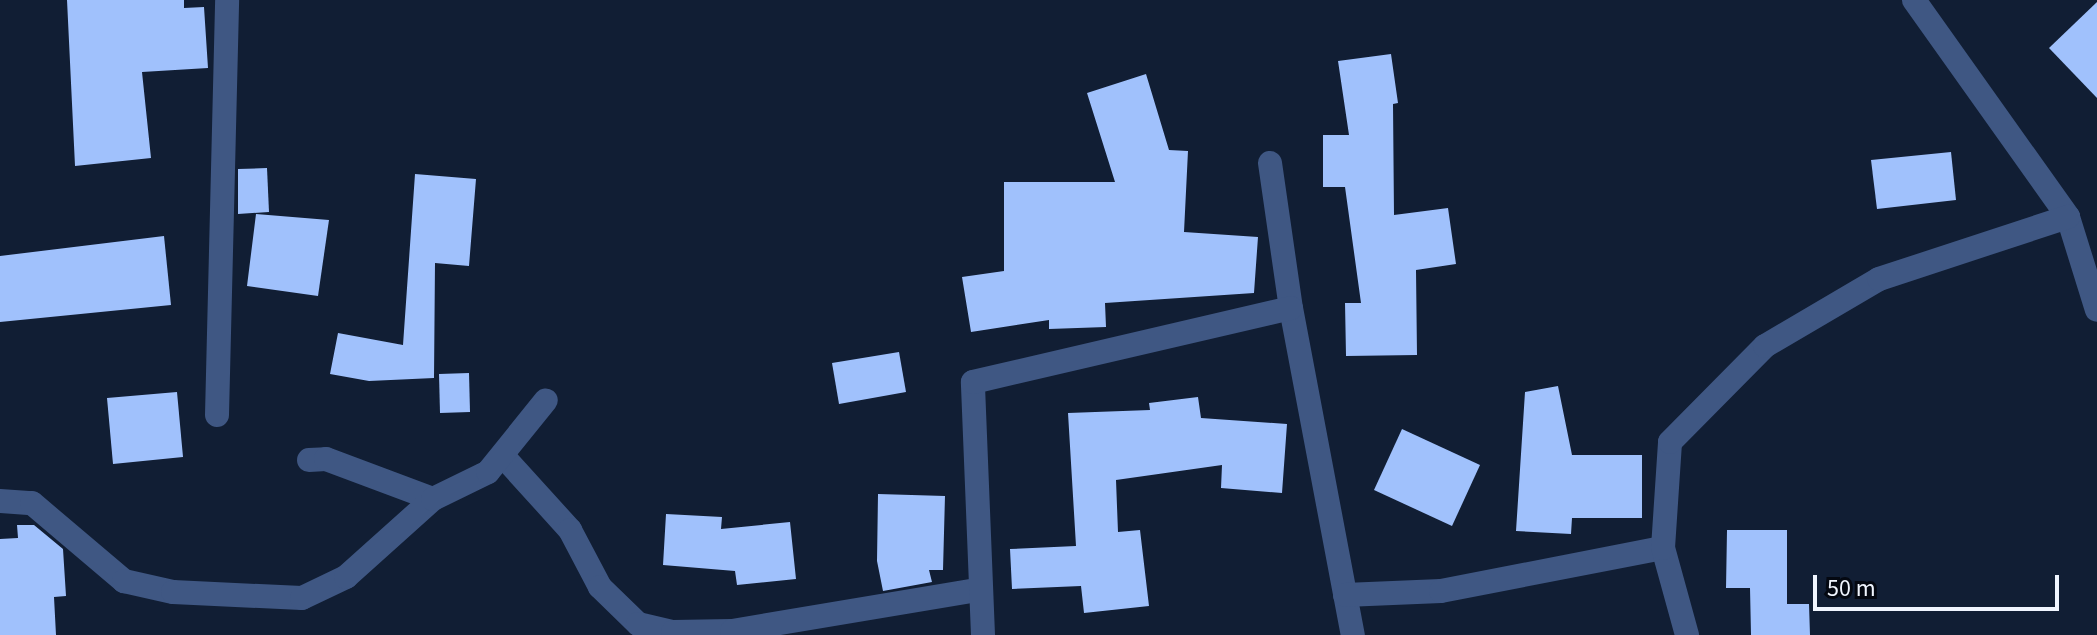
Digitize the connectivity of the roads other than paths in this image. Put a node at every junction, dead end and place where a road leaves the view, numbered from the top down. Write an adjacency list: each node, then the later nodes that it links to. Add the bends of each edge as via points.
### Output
1 (227, 0): 8 (street)
2 (1914, 0): 4 (street)
3 (1270, 163): 5 (street)
4 (2068, 217): 6 (street); 13 (street, via 1879,279 1765,346 1670,442)
5 (1291, 308): 14 (street, via 973,382); 15 (street)
6 (2097, 310)
7 (546, 400): 9 (street)
8 (217, 415)
9 (503, 456): 11 (street, via 488,472); 14 (street, via 570,530 600,587 638,624 673,632 732,631)
10 (309, 460): 11 (street, via 326,459)
11 (433, 499): 12 (street, via 346,577 302,598 173,592 124,581 32,503)
12 (0, 501)
13 (1663, 548): 15 (street, via 1441,591); 18 (street)
14 (978, 590): 16 (street)
15 (1345, 595): 17 (street)
16 (983, 635)
17 (1353, 635)
18 (1687, 635)

